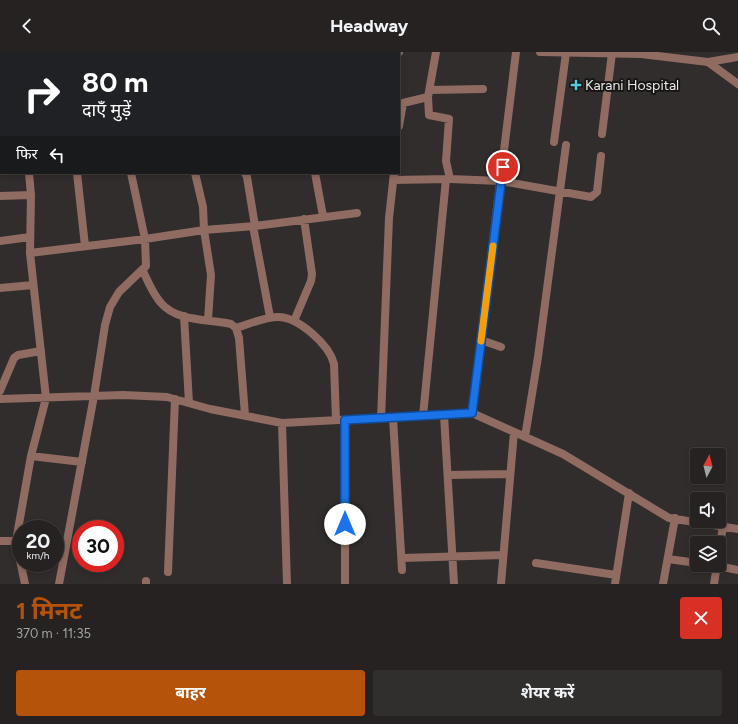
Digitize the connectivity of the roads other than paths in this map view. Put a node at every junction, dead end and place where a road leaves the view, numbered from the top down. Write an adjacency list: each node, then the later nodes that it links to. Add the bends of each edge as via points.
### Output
1 (304, 52): 2 (street)
2 (347, 52): 3 (street)
3 (399, 52)
4 (436, 52): 14 (street)
5 (516, 52): 28 (street)
6 (540, 52): 7 (street)
7 (566, 52): 8 (street); 17 (street)
8 (597, 53): 9 (street)
9 (612, 53): 11 (street); 16 (street)
10 (736, 55): 11 (street)
11 (708, 62): 12 (street)
12 (738, 84)
13 (483, 89): 14 (street)
14 (429, 94): 15 (street, via 404,103); 27 (street, via 429,115 449,119 446,161)
15 (400, 121)
16 (602, 134)
17 (554, 142)
18 (566, 145): 29 (street)
19 (601, 156): 29 (street, via 594,196)
20 (29, 174): 30 (street)
21 (77, 174): 40 (street)
22 (131, 174): 38 (street)
23 (195, 174): 36 (street, via 203,207)
24 (245, 174): 35 (street)
25 (315, 174): 33 (street)
26 (393, 176): 27 (street); 64 (street, via 388,226)
27 (448, 179): 28 (street); 62 (street)
28 (501, 181): 29 (street); 50 (street)
29 (560, 192): 69 (street)
30 (31, 194): 31 (street); 37 (street)
31 (0, 196)
32 (357, 214): 33 (street)
33 (323, 216): 34 (street)
34 (304, 219): 35 (street); 48 (street, via 312,274)
35 (254, 226): 36 (street); 46 (street)
36 (204, 230): 38 (street); 47 (street, via 211,285)
37 (30, 237): 39 (street); 41 (street)
38 (145, 240): 40 (street); 42 (street, via 147,259)
39 (0, 241)
40 (85, 246): 41 (street)
41 (30, 253): 43 (street)
42 (143, 271): 45 (street, via 166,309); 54 (street, via 127,283 110,307)
43 (33, 285): 44 (street); 52 (street)
44 (0, 288)
45 (184, 316): 47 (street); 58 (street)
46 (270, 317): 48 (street); 49 (street)
47 (208, 320): 49 (street, via 231,324)
48 (294, 321): 65 (street, via 321,342 332,356)
49 (236, 328): 61 (street)
50 (481, 340): 51 (street); 59 (street)
51 (500, 346)
52 (41, 350): 53 (street, via 14,358); 55 (street)
53 (0, 392)
54 (94, 396): 55 (street); 57 (street, via 123,395); 71 (street)
55 (46, 398): 56 (street); 70 (street)
56 (0, 399)
57 (175, 399): 58 (street); 92 (street)
58 (189, 403): 61 (street)
59 (472, 413): 60 (street); 68 (street)
60 (444, 415): 62 (street); 73 (street)
61 (245, 416): 67 (street)
62 (423, 416): 63 (street)
63 (393, 418): 64 (street); 84 (street)
64 (381, 419): 66 (street)
65 (336, 420): 66 (street); 67 (street)
66 (345, 420): 98 (street)
67 (282, 422): 97 (street)
68 (514, 432): 69 (street); 72 (street)
69 (525, 437): 74 (street, via 563,454)
70 (31, 456): 71 (street); 76 (street)
71 (82, 462): 96 (street)
72 (510, 474): 73 (street); 82 (street)
73 (448, 475): 83 (street)
74 (629, 493): 75 (street, via 669,518); 94 (street)
75 (675, 518): 77 (street); 85 (street)
76 (20, 520)
77 (690, 520)
78 (726, 526): 79 (street)
79 (738, 529)
80 (0, 541): 81 (street)
81 (12, 541)
82 (503, 555): 83 (street); 100 (street)
83 (454, 556): 84 (street); 99 (street)
84 (402, 558): 89 (street)
85 (668, 559): 86 (street); 102 (street)
86 (690, 562)
87 (536, 563): 94 (street)
88 (726, 567): 90 (street)
89 (402, 570)
90 (738, 570)
91 (22, 572): 95 (street)
92 (168, 572)
93 (715, 572): 103 (street)
94 (616, 575): 101 (street)
95 (25, 584)
96 (59, 584)
97 (287, 584)
98 (345, 584)
99 (454, 584)
100 (501, 584)
101 (615, 584)
102 (663, 584)
103 (714, 584)

